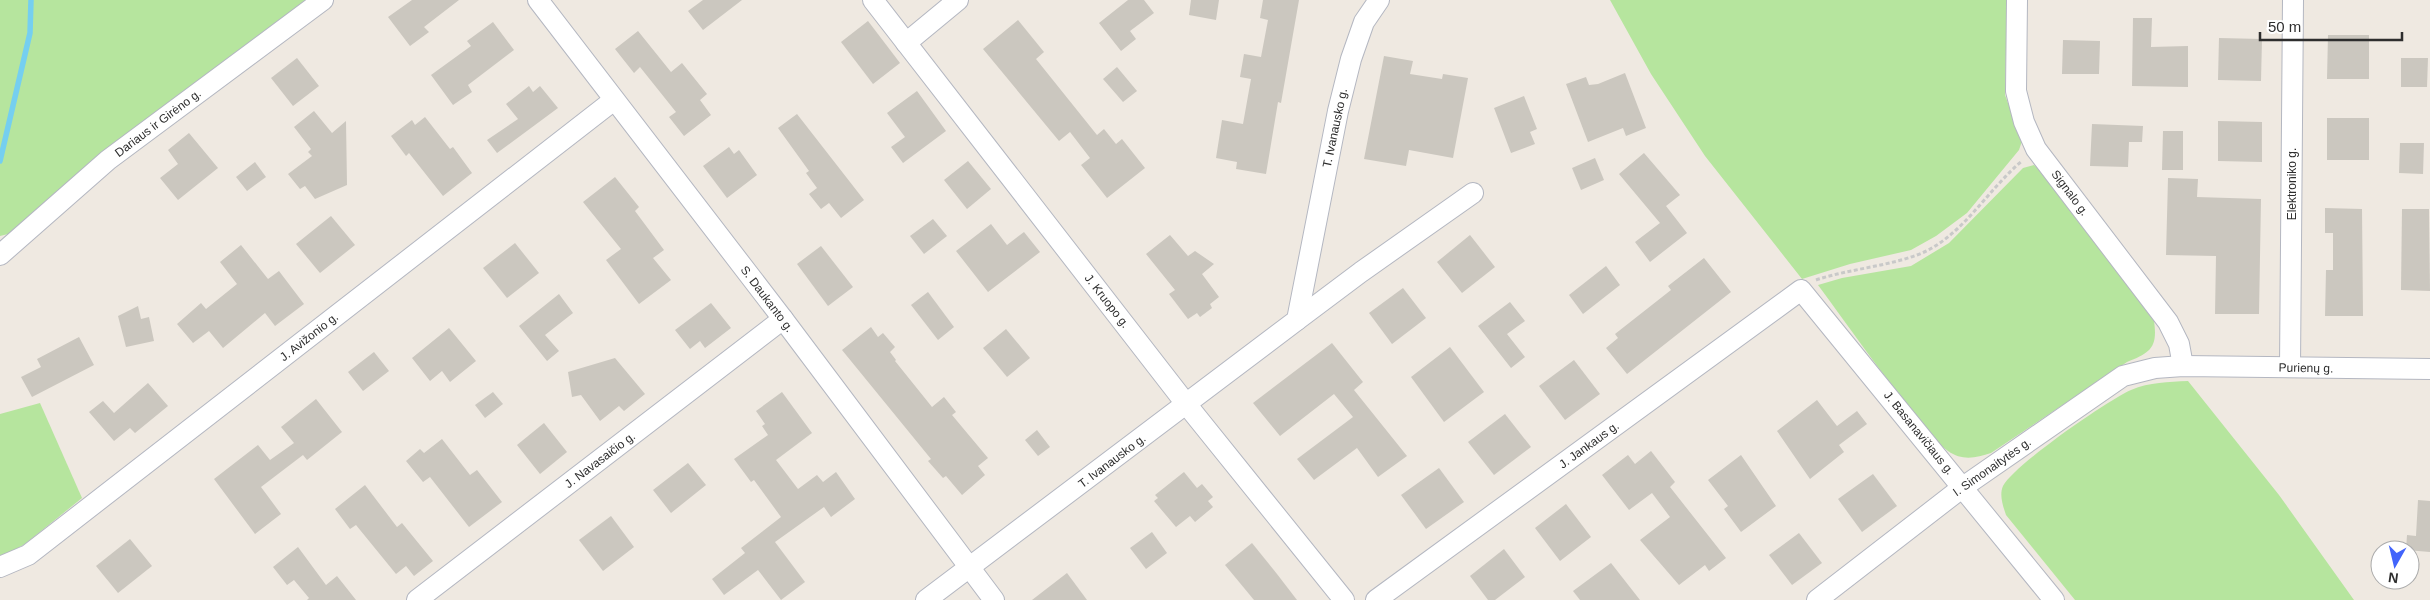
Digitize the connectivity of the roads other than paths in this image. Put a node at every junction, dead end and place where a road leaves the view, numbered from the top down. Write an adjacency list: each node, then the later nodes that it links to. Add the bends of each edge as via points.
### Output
1 (323, 0): 11 (street, Dariaus ir Girėno g., via 108,160)
2 (538, 0): 9 (street, S. Daukanto g.)
3 (873, 0): 8 (street, J. Kruopo g.)
4 (958, 0): 8 (street)
5 (1379, 0): 14 (street, T. Ivanausko g., via 1364,22 1350,59)
6 (2017, 0): 15 (street, Signalo g., via 2016,91 2024,122 2036,149 2168,322 2179,344)
7 (2293, 0): 16 (street, Elektroniko g.)
8 (906, 44): 18 (street, J. Kruopo g.)
9 (614, 100): 13 (street, S. Daukanto g.); 20 (street, J. Avižonio g., via 28,555)
10 (1472, 193): 14 (street, T. Ivanausko g.)
11 (0, 254)
12 (1801, 290): 19 (street, J. Basanavičiaus g.); 26 (street, J. Jankaus g.)
13 (783, 319): 21 (street, S. Daukanto g.); 22 (street, J. Navasaičio g.)
14 (1297, 320): 18 (street, T. Ivanausko g.)
15 (2183, 366): 16 (street, Purienų g.); 19 (street, I. Simonaitytės g., via 2123,376)
16 (2290, 368): 17 (street, Purienų g.)
17 (2430, 369)
18 (1187, 405): 21 (street, T. Ivanausko g.); 25 (street, J. Kruopo g.)
19 (1963, 487): 27 (street, I. Simonaitytės g.); 28 (street, J. Basanavičiaus g.)
20 (0, 567)
21 (970, 567): 23 (street, T. Ivanausko g.); 24 (street, S. Daukanto g.)
22 (417, 600)
23 (926, 600)
24 (994, 600)
25 (1344, 600)
26 (1376, 600)
27 (1817, 600)
28 (2054, 600)

